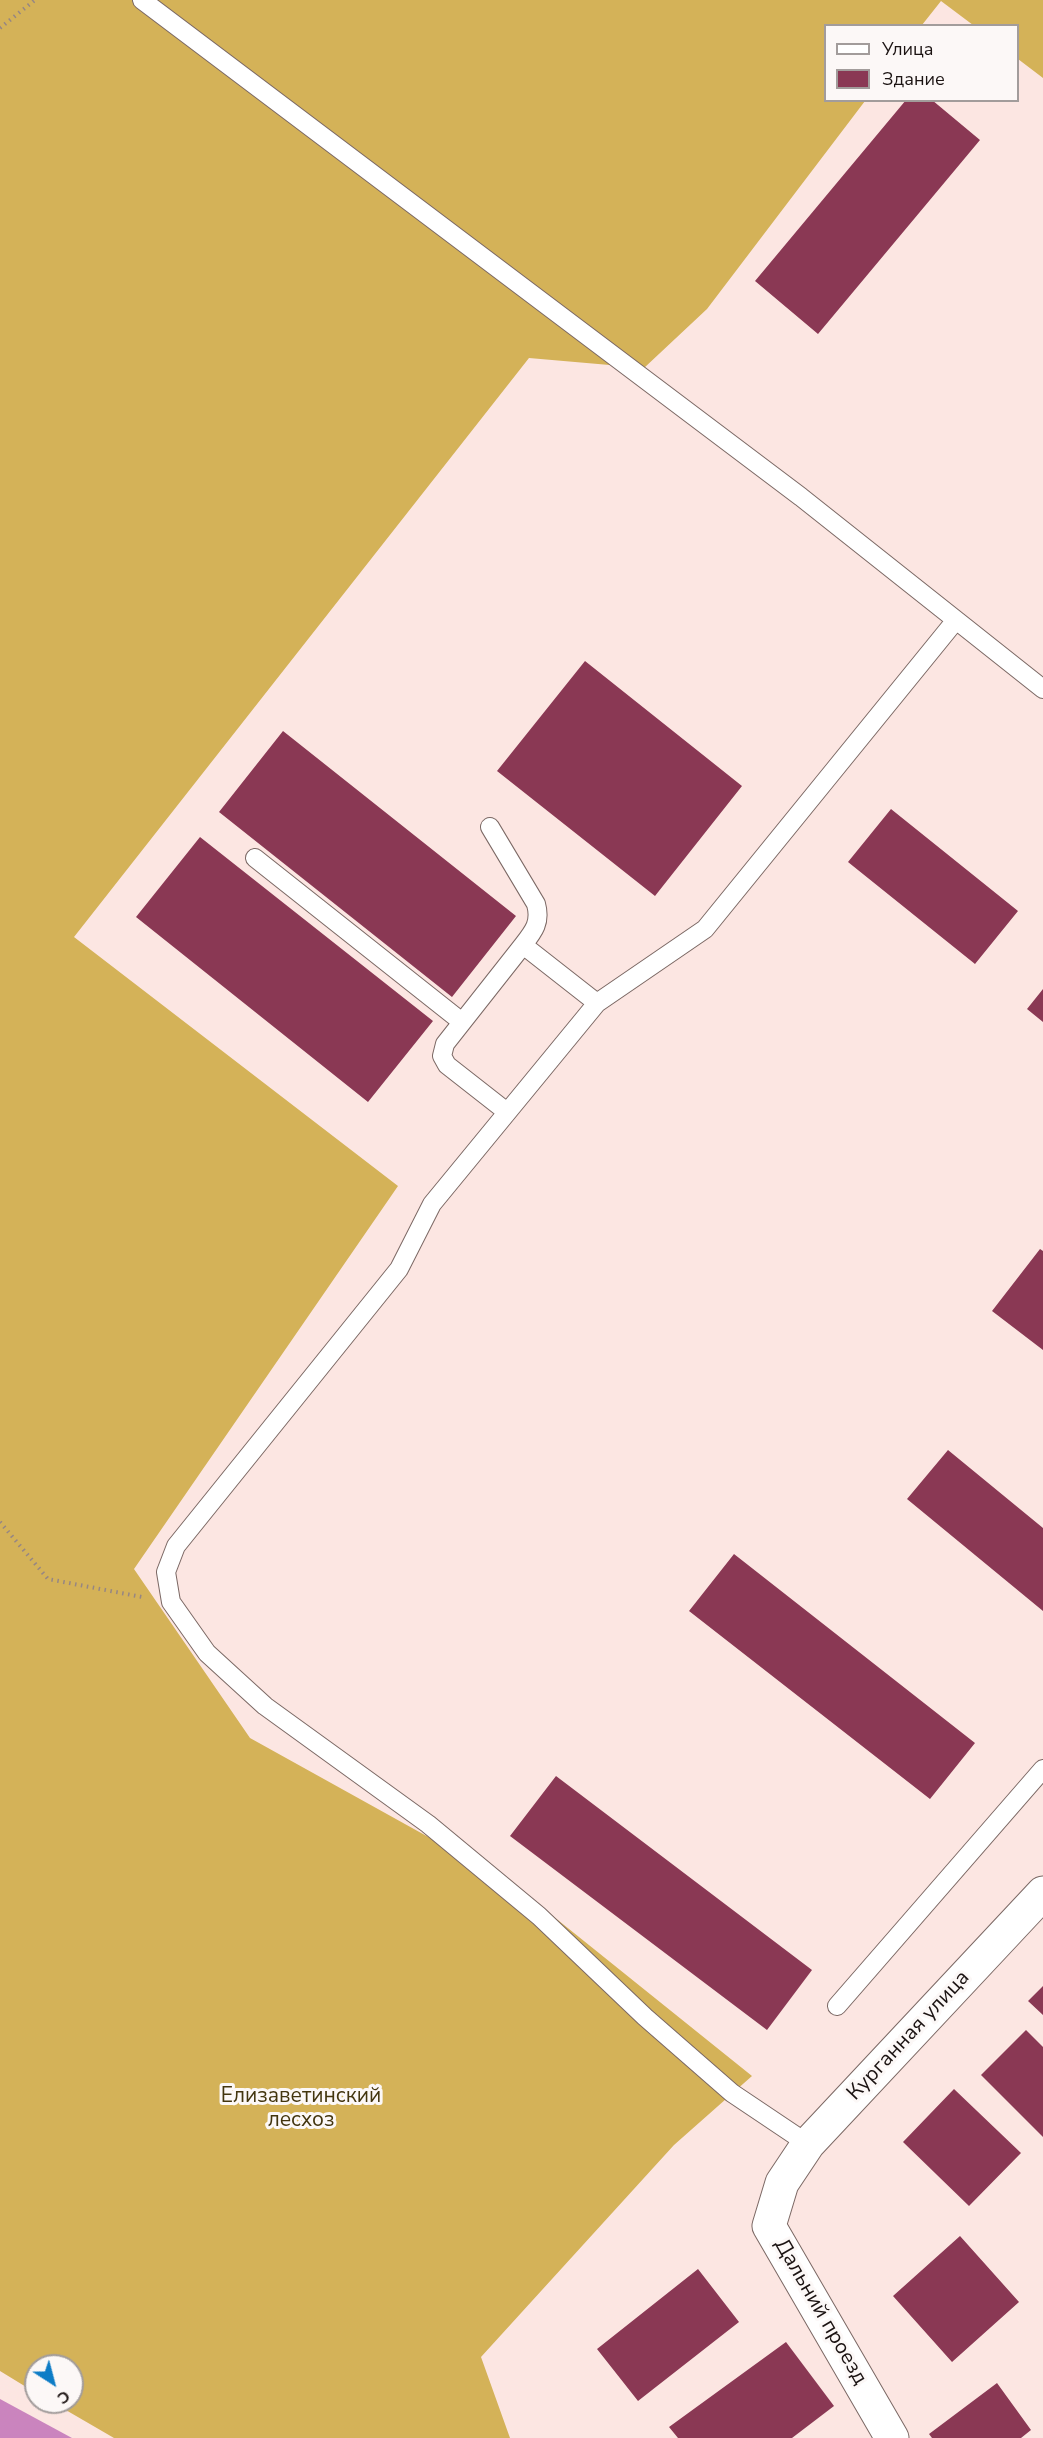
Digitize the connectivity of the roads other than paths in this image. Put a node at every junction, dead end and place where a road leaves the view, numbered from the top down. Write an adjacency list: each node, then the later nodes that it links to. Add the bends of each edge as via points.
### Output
1 (142, 0): 2 (lane, via 801,497)
2 (956, 620): 3 (lane); 7 (lane, via 705,929)
3 (1043, 688)
4 (490, 827): 6 (lane, via 540,917)
5 (255, 858): 8 (lane)
6 (524, 945): 7 (lane); 8 (lane)
7 (597, 1003): 9 (lane)
8 (462, 1022): 9 (lane, via 445,1044 442,1056 447,1065)
9 (507, 1112): 13 (lane, via 432,1204 399,1269 176,1546 166,1572 171,1602 207,1653 265,1706 428,1824 539,1916 645,2017 732,2092)
10 (1043, 1769): 12 (lane)
11 (1043, 1893): 13 (street, Курганная улица)
12 (837, 2006)
13 (808, 2144): 14 (street, Курганная улица)
14 (782, 2183): 15 (street, Дальний проезд, via 769,2226)
15 (892, 2438)

